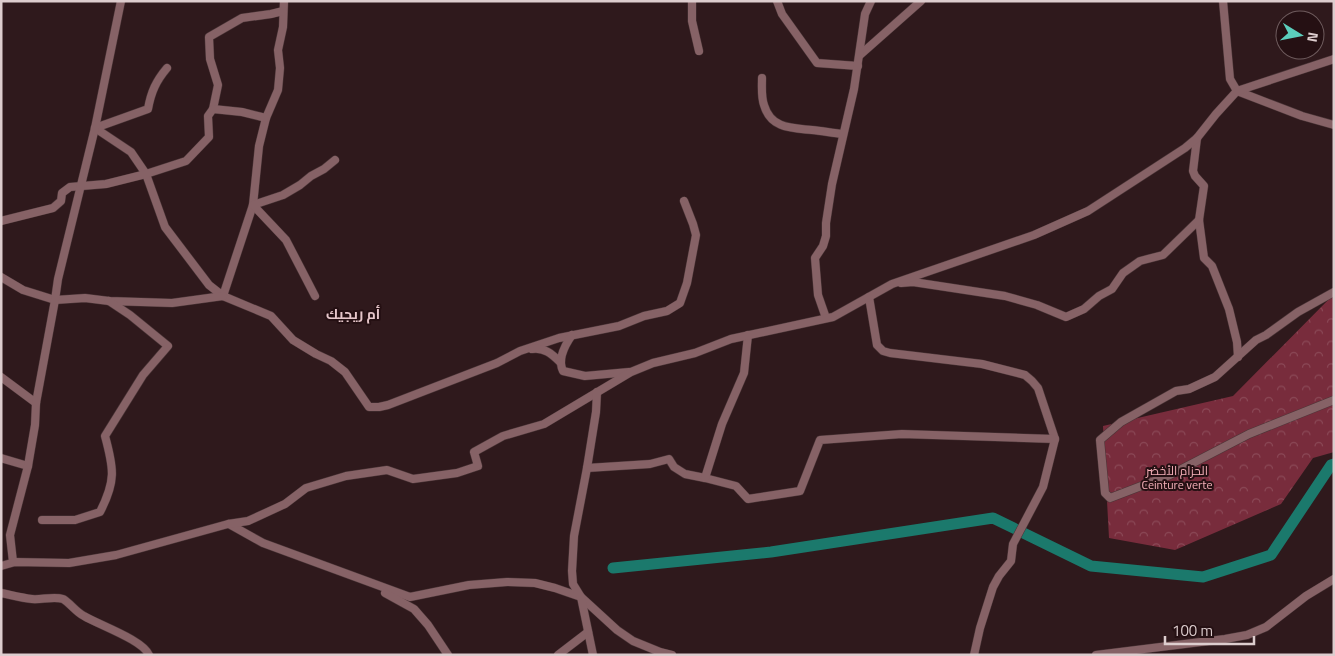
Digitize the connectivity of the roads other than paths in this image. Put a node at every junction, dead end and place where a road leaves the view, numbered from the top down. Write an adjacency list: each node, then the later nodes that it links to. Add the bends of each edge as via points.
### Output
1 (121, 1): 19 (street)
2 (284, 1): 8 (street)
3 (692, 1): 9 (street, via 692,21)
4 (777, 1): 12 (street, via 782,14 817,63)
5 (871, 1): 10 (street, via 865,14)
6 (921, 1): 10 (street)
7 (1224, 1): 15 (street, via 1232,82)
8 (283, 11): 16 (street, via 242,18 208,37 210,59 218,85); 17 (street, via 278,50 278,90)
9 (699, 51)
10 (860, 55): 12 (street)
11 (1334, 59): 15 (street)
12 (858, 66): 20 (street)
13 (167, 68): 19 (street, via 157,79 148,109)
14 (762, 78): 20 (street, via 764,105 778,124 790,129)
15 (1237, 91): 18 (street); 21 (street)
16 (213, 109): 17 (street); 23 (street, via 208,116 209,138 186,161)
17 (266, 118): 26 (street, via 259,146)
18 (1334, 125)
19 (95, 128): 23 (street, via 131,152); 24 (street)
20 (843, 134): 37 (street, via 832,184 826,236 815,258 818,295)
21 (1197, 138): 27 (street, via 1193,171 1204,186); 30 (street, via 1088,211 1034,235)
22 (335, 160): 26 (street, via 300,186)
23 (146, 174): 24 (street); 32 (street, via 165,227 210,285)
24 (80, 187): 28 (street, via 70,187 62,193 61,200 53,208); 35 (street, via 58,278)
25 (684, 201): 39 (street, via 696,235 680,303 667,311 619,326)
26 (253, 205): 32 (street); 33 (street, via 286,240)
27 (1199, 220): 30 (street, via 1163,255 1140,262 1123,273 1112,289 1084,309 1066,317 1005,296 912,282); 41 (street, via 1204,258 1212,266 1229,309)
28 (1, 221)
29 (1, 277): 35 (street, via 23,290)
30 (892, 284): 34 (street)
31 (1334, 292): 41 (street, via 1256,340)
32 (223, 296): 36 (street, via 172,303); 40 (street, via 271,316 293,340 331,361 345,372 368,406 388,405)
33 (315, 296)
34 (869, 297): 37 (street); 48 (street, via 876,341 883,351 982,364 1025,375 1038,388)
35 (56, 300): 36 (street, via 85,298); 47 (street)
36 (109, 301): 53 (street, via 168,346 143,375 105,436 112,464 112,485 100,512 76,520)
37 (826, 318): 38 (street)
38 (748, 334): 43 (street); 52 (street, via 744,373 722,424)
39 (572, 335): 40 (street); 42 (street)
40 (520, 351): 42 (street, via 548,351)
41 (1238, 357): 46 (street, via 1215,377 1189,389 1176,391 1121,422 1100,440 1108,497 1170,475 1249,434)
42 (560, 362): 43 (street, via 563,371 577,375)
43 (631, 372): 45 (street)
44 (1, 377): 47 (street)
45 (597, 392): 51 (street); 54 (street, via 544,424 503,436 474,452 478,466 413,480 387,470 346,476 306,488 285,504 248,521)
46 (1334, 400)
47 (36, 403): 50 (street)
48 (1055, 440): 52 (street, via 902,434 820,440 800,491 748,499 736,486); 68 (street, via 1043,487 1013,544 1011,562 993,587)
49 (1, 458): 50 (street)
50 (28, 466): 55 (street, via 10,536)
51 (587, 468): 52 (street, via 650,464 669,459 685,474); 60 (street, via 574,536 572,571 573,584)
52 (705, 478)
53 (42, 520)
54 (228, 524): 55 (street, via 116,555 69,563); 58 (street, via 263,543)
55 (15, 562): 56 (street)
56 (1, 566)
57 (1334, 578): 62 (street, via 1266,627 1247,635)
58 (368, 583): 60 (street, via 410,597 470,585 507,582 535,583); 64 (street, via 414,609)
59 (1, 593): 63 (street, via 33,599 62,599 82,615 143,646)
60 (581, 597): 61 (street); 67 (street, via 633,641)
61 (588, 632): 65 (street); 66 (street)
62 (1155, 651): 69 (street)
63 (149, 655)
64 (448, 655)
65 (558, 655)
66 (593, 655)
67 (672, 655)
68 (974, 655)
69 (1096, 655)

